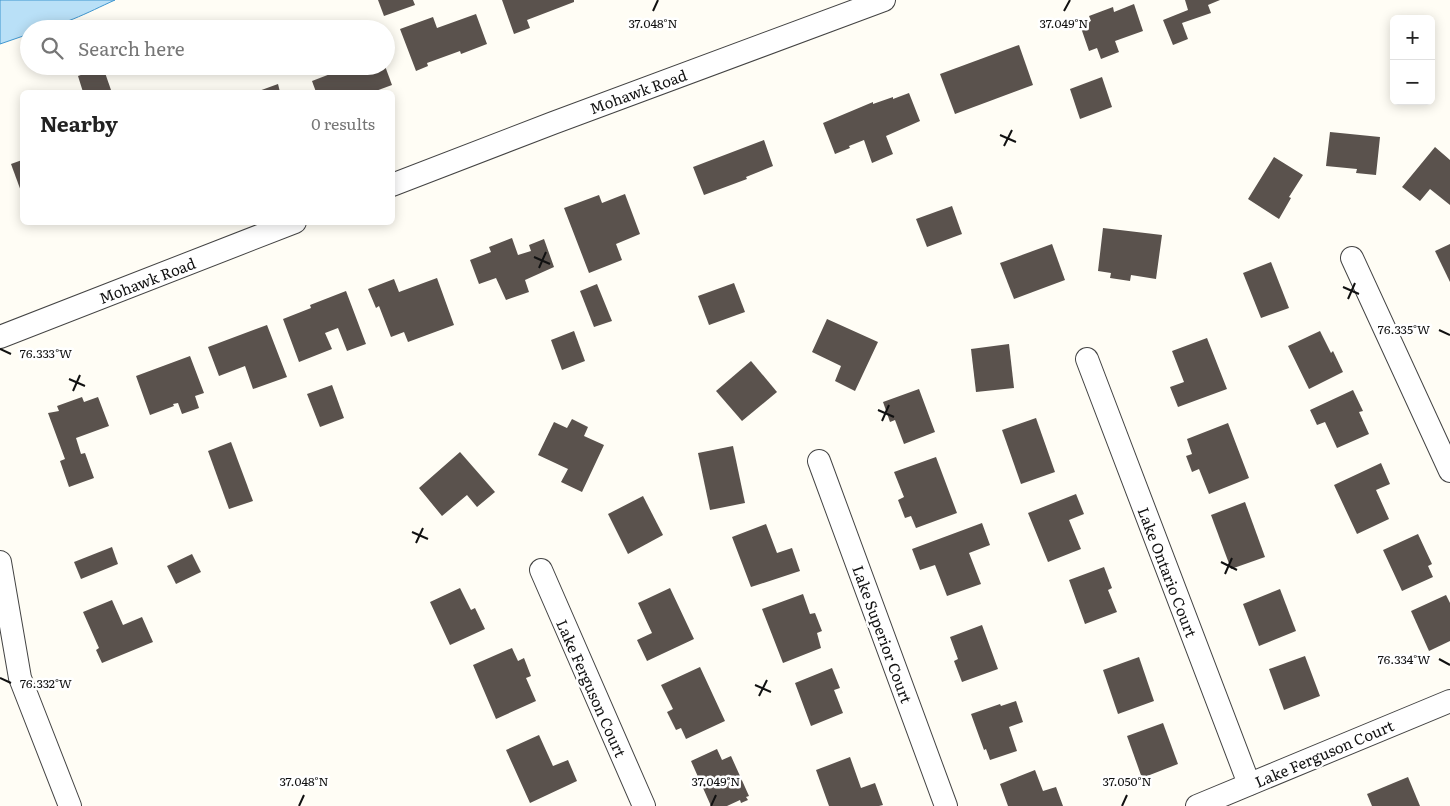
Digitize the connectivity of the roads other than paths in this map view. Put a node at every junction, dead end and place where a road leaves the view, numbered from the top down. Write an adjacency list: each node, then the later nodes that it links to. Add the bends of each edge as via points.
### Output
1 (884, 0): 2 (street, Mohawk Road)
2 (395, 184)
3 (287, 225): 5 (street, Mohawk Road)
4 (1352, 258): 8 (street)
5 (0, 337)
6 (1087, 359): 12 (street, Lake Ontario Court)
7 (819, 461): 15 (street, Lake Superior Court)
8 (1450, 471)
9 (0, 562): 13 (street, via 20,678)
10 (540, 570): 14 (street, Lake Ferguson Court)
11 (1450, 701): 12 (street, Lake Ferguson Court)
12 (1249, 784): 16 (street, Lake Ferguson Court)
13 (70, 806)
14 (644, 806)
15 (946, 806)
16 (1197, 806)

